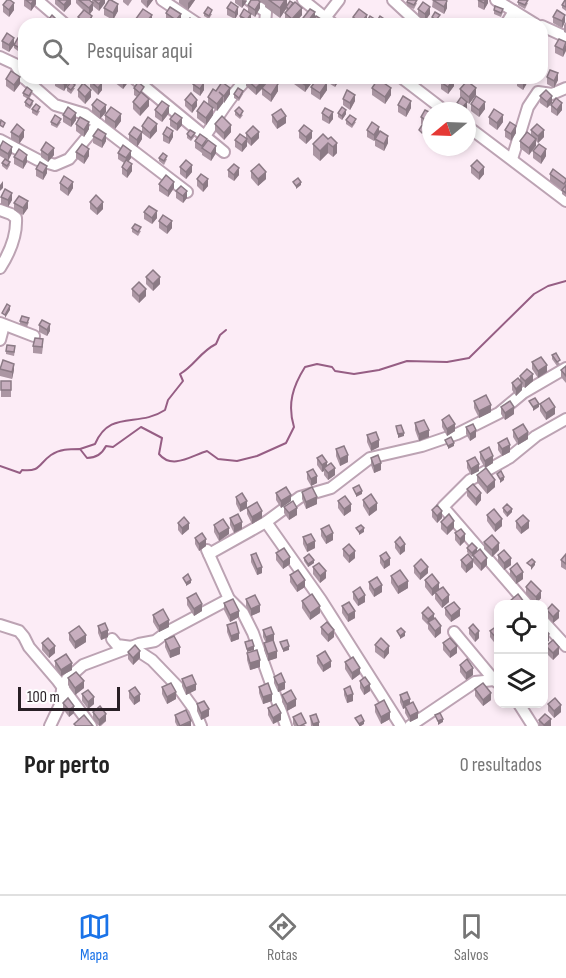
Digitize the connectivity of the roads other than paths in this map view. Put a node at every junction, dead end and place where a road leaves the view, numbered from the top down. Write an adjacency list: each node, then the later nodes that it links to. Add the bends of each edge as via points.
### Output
1 (37, 0): 9 (street)
2 (162, 0): 10 (street)
3 (249, 0): 11 (street, via 266,12)
4 (303, 0): 12 (street)
5 (339, 0): 13 (street)
6 (393, 0): 14 (street)
7 (496, 0): 8 (street)
8 (514, 11): 15 (street); 16 (street)
9 (58, 18)
10 (189, 18)
11 (266, 18)
12 (325, 18)
13 (330, 18)
14 (412, 18)
15 (510, 18)
16 (525, 18)
17 (548, 29): 18 (street)
18 (566, 37)
19 (0, 57): 20 (street)
20 (18, 69)
21 (31, 84): 27 (street, via 55,105 84,114)
22 (141, 84): 29 (street)
23 (242, 84): 29 (street)
24 (410, 84): 26 (street)
25 (566, 88): 32 (street, via 552,94 538,92 528,107)
26 (433, 102)
27 (98, 124): 30 (street, via 69,159 56,165); 33 (street)
28 (476, 133): 32 (street)
29 (205, 136): 31 (street)
30 (0, 140)
31 (224, 152)
32 (512, 159): 34 (street)
33 (187, 192)
34 (566, 201)
35 (0, 210): 36 (street, via 16,218 7,257)
36 (0, 268)
37 (2, 324): 38 (street); 39 (street)
38 (34, 336)
39 (0, 340)
40 (566, 368): 42 (street, via 498,413 457,434 370,458 331,488 300,497)
41 (566, 419): 44 (street, via 470,480 443,507)
42 (266, 522): 43 (street, via 208,552); 59 (street)
43 (229, 599): 50 (street, via 155,641); 58 (street, via 243,613 253,633)
44 (524, 600)
45 (0, 625): 53 (street, via 19,631)
46 (548, 629): 49 (street)
47 (454, 632): 51 (street)
48 (111, 639): 50 (street, via 117,645)
49 (559, 644)
50 (132, 647): 53 (street, via 83,665 67,678); 57 (street, via 152,660 178,687)
51 (494, 679)
52 (494, 681): 60 (street, via 475,682)
53 (63, 688): 55 (street); 56 (street)
54 (521, 708): 61 (street)
55 (50, 726)
56 (91, 726)
57 (201, 726)
58 (286, 726)
59 (401, 726)
60 (410, 726)
61 (533, 726)

